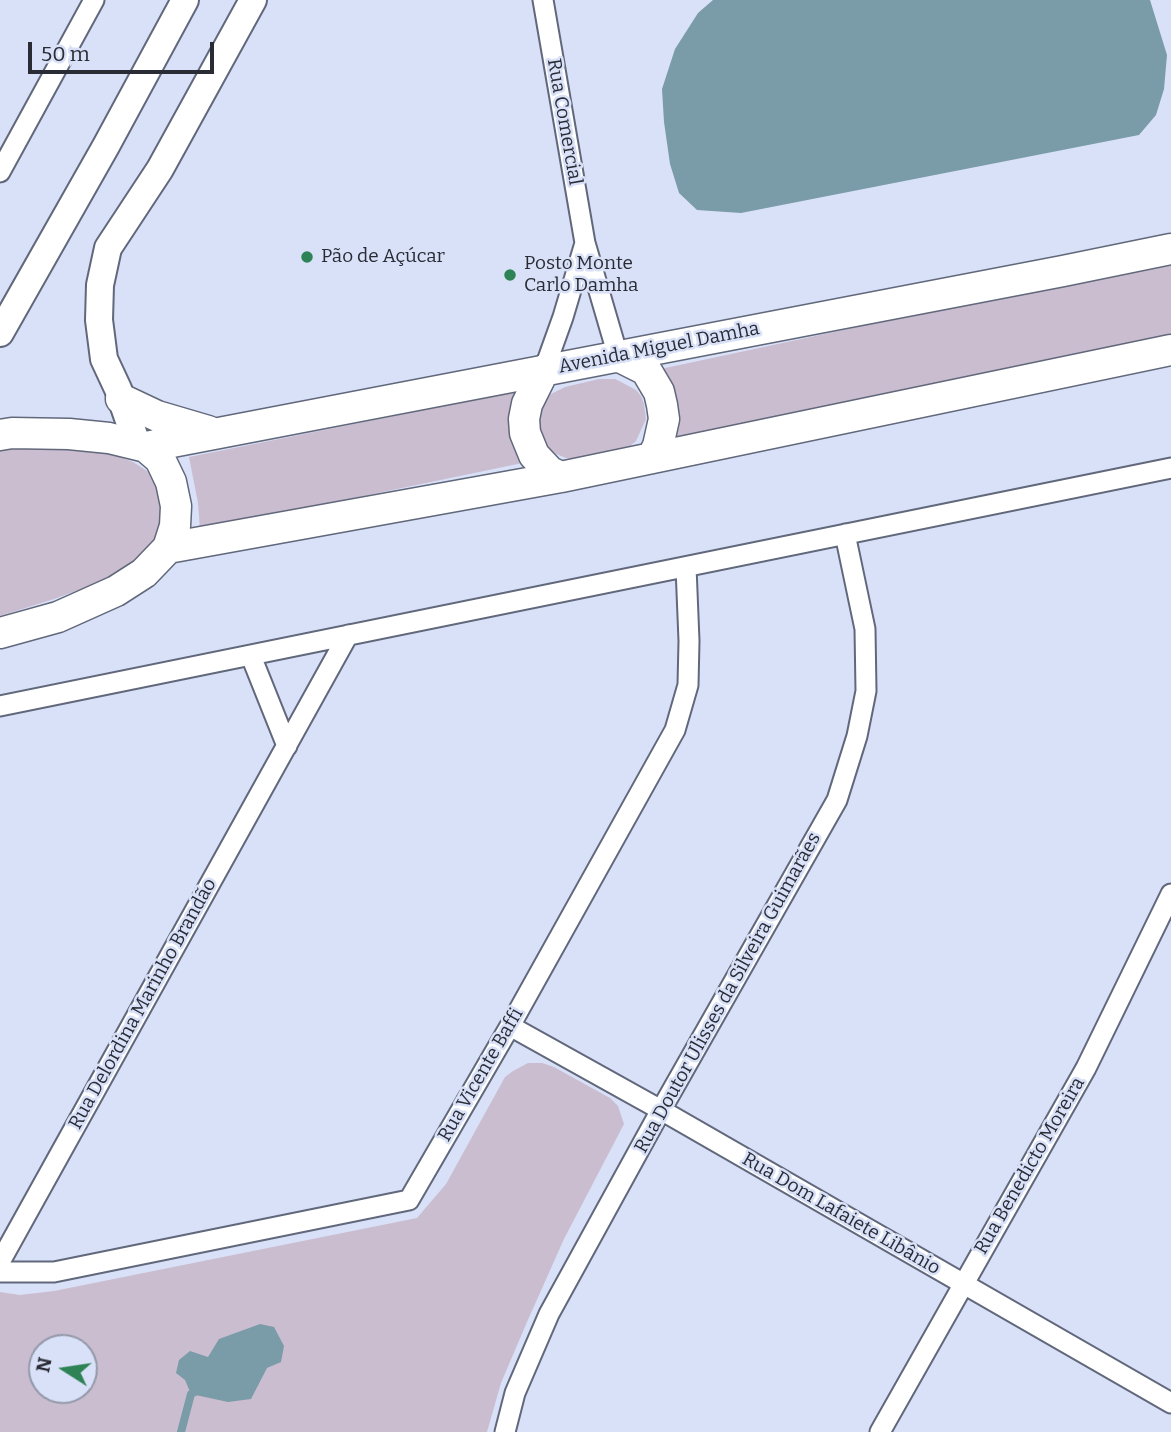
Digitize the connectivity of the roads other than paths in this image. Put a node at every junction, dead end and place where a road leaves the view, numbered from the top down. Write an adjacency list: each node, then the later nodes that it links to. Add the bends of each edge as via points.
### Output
1 (94, 0): 5 (street)
2 (185, 0): 8 (main road)
3 (253, 0): 12 (main road, via 160,169 108,248 99,320 104,359)
4 (543, 0): 6 (street, Rua Comercial)
5 (0, 172)
6 (585, 243): 10 (street, Rua Comercial); 11 (street, Rua Comercial)
7 (1171, 249): 10 (main road, Avenida Miguel Damha)
8 (0, 332)
9 (1171, 350): 16 (main road)
10 (618, 356): 11 (main road, Avenida Miguel Damha); 16 (main road, via 646,370 659,392 664,419)
11 (544, 370): 13 (main road, Avenida Miguel Damha); 18 (main road, via 527,404 525,433 534,455)
12 (121, 399): 13 (main road); 15 (main road)
13 (215, 433): 15 (main road, Avenida Miguel Damha)
14 (0, 435): 15 (main road, via 69,434)
15 (141, 445): 20 (main road, via 160,459 171,482 176,526)
16 (652, 458): 18 (main road)
17 (1171, 468): 19 (street)
18 (561, 477): 20 (main road)
19 (845, 534): 21 (street); 29 (street, Rua Doutor Ulisses da Silveira Guimarães, via 865,629 866,691 837,800)
20 (168, 548): 22 (main road, via 144,573 116,591 58,617)
21 (686, 567): 23 (street); 28 (street, Rua Vicente Baffi, via 688,685 675,730)
22 (0, 632)
23 (348, 635): 24 (street); 26 (street, Rua Delordina Marinho Brandão)
24 (251, 656): 25 (street); 26 (street)
25 (0, 706)
26 (287, 746): 30 (street, Rua Delordina Marinho Brandão)
27 (1171, 894): 32 (street, Rua Benedicto Moreira, via 1086,1068)
28 (510, 1026): 29 (street, Rua Dom Lafaiete Libânio); 31 (street, Rua Vicente Baffi, via 408,1200 54,1272)
29 (662, 1110): 32 (street, Rua Dom Lafaiete Libânio); 34 (street, Rua Doutor Ulisses da Silveira Guimarães, via 549,1314 515,1393)
30 (0, 1262)
31 (0, 1272)
32 (963, 1284): 33 (street, Rua Dom Lafaiete Libânio); 35 (street, Rua Benedicto Moreira)
33 (1171, 1403)
34 (505, 1432)
35 (880, 1432)

